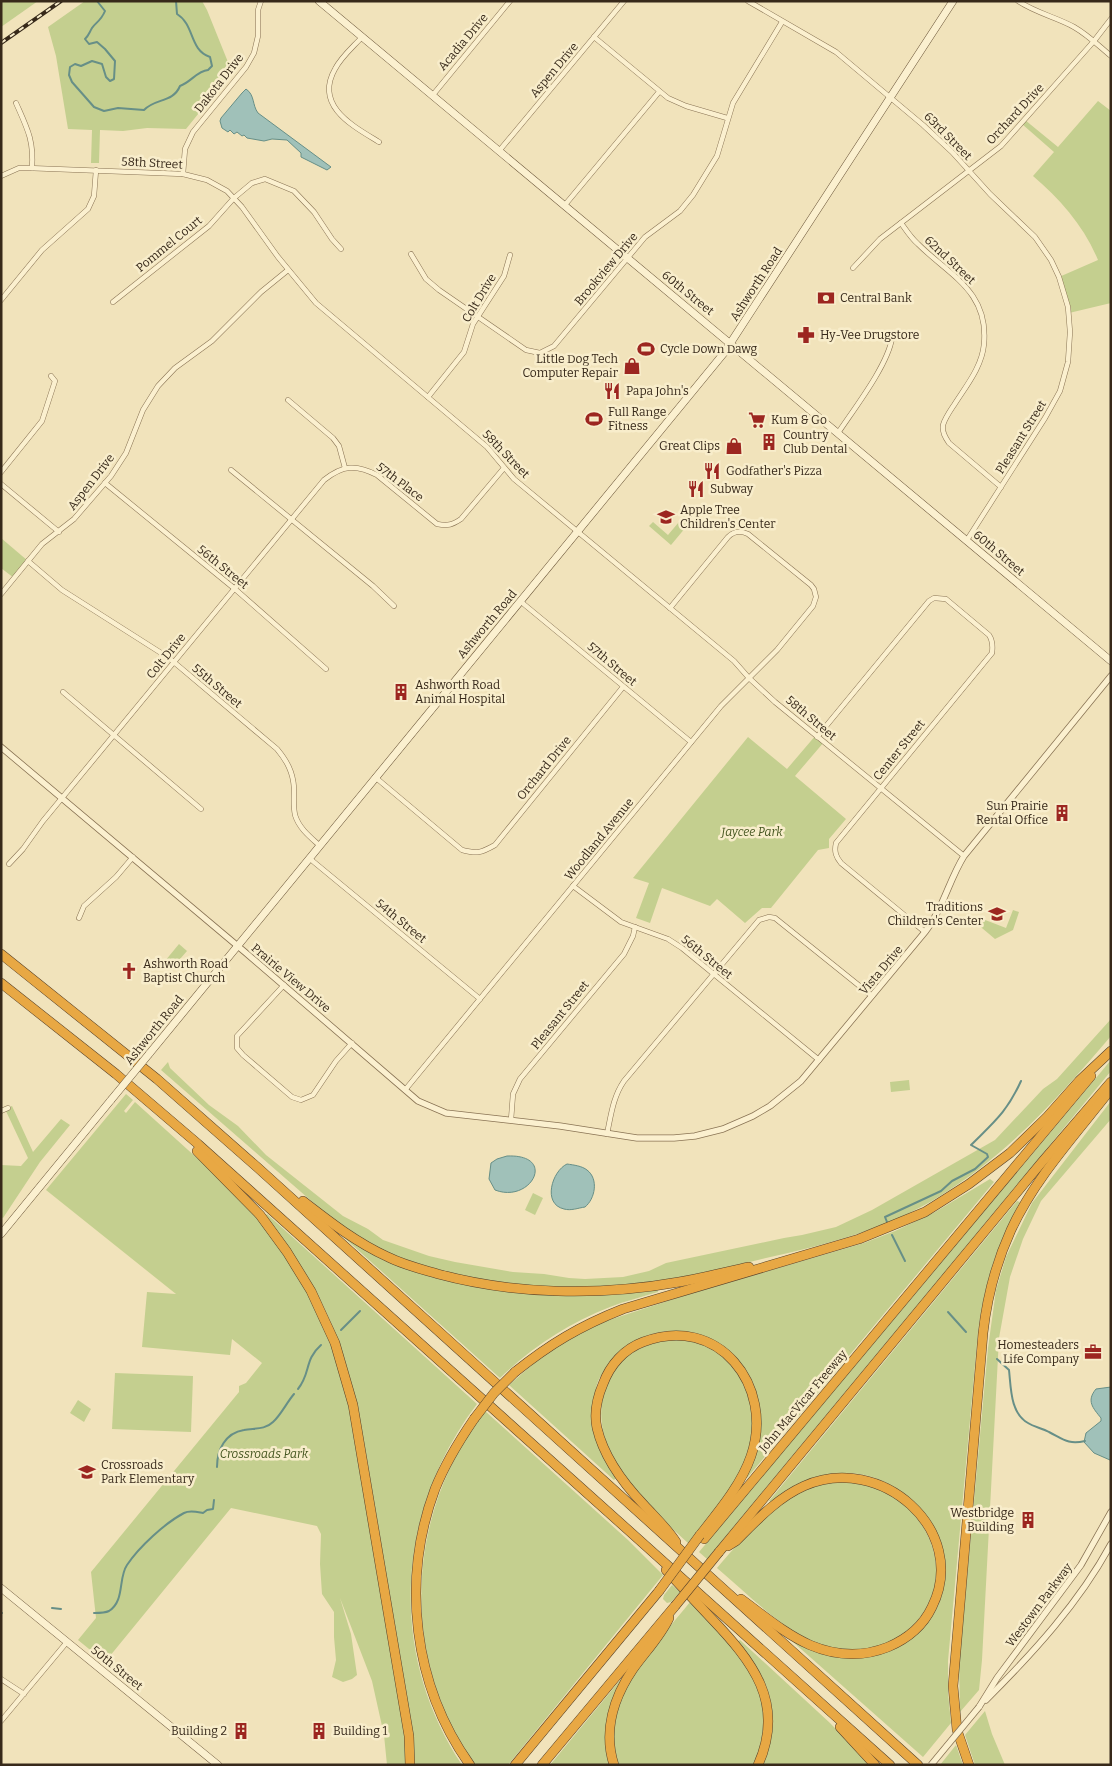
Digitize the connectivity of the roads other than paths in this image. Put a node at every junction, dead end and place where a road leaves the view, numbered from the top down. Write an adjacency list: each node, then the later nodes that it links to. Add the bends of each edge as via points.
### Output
1 (261, 1): 24 (street, Dakota Drive, via 254,53 193,132 185,149)
2 (319, 1): 10 (main road, 60th Street)
3 (510, 1): 15 (street, Acadia Drive)
4 (624, 1): 11 (street, Aspen Drive)
5 (748, 1): 9 (street, 63rd Street)
6 (953, 1): 16 (main road, Ashworth Road)
7 (1021, 2): 12 (street)
8 (1111, 19): 12 (street, Orchard Drive)
9 (782, 22): 16 (street, 63rd Street, via 836,52); 18 (street, Brookview Drive)
10 (362, 37): 15 (main road, 60th Street); 19 (street, via 335,68 330,83 331,98 342,117)
11 (594, 37): 14 (street); 20 (street, Aspen Drive)
12 (1094, 41): 13 (street); 23 (street, Orchard Drive, via 1011,137)
13 (1111, 56)
14 (659, 92): 18 (street, via 678,104); 27 (street)
15 (432, 96): 20 (main road, 60th Street)
16 (891, 97): 23 (street, 63rd Street, via 938,138); 40 (main road, Ashworth Road)
17 (16, 103): 21 (street, via 31,136)
18 (727, 118): 32 (street, Brookview Drive, via 717,156 690,199 680,211 645,237)
19 (379, 142)
20 (499, 151): 27 (main road, 60th Street)
21 (32, 168): 22 (street, 58th Street); 25 (street, 58th Street, via 18,168)
22 (96, 170): 24 (street, 58th Street); 35 (street, via 94,196 88,209 42,250)
23 (969, 172): 28 (street, Orchard Drive); 38 (street, 63rd Street, via 1026,226 1044,248 1064,293)
24 (183, 174): 26 (street, 58th Street, via 207,180)
25 (1, 176)
26 (234, 198): 29 (street, Pommel Court, via 258,181 266,179 280,184 294,191 306,203); 34 (street, 58th Street); 36 (street, Pommel Court, via 209,226)
27 (564, 206): 32 (main road, 60th Street)
28 (901, 223): 33 (street, Orchard Drive, via 872,245); 51 (street, 62nd Street, via 918,244 966,286 978,304 984,325 982,355 974,375 946,418 943,434 949,443)
29 (341, 249)
30 (411, 254): 37 (street, via 426,279)
31 (510, 255): 37 (street, Colt Drive, via 504,276)
32 (627, 258): 37 (street, Brookview Drive, via 554,346 540,353 526,350); 40 (main road, 60th Street)
33 (853, 268)
34 (288, 270): 42 (street, 58th Street, via 321,308); 49 (street, Aspen Drive, via 158,386 143,410 126,453)
35 (1, 300)
36 (113, 302)
37 (477, 317): 42 (street, Colt Drive, via 464,352)
38 (1070, 336): 51 (street, Pleasant Street, via 1068,362 1056,398)
39 (892, 338): 44 (street, via 884,362)
40 (731, 343): 44 (main road, 60th Street); 53 (main road, Ashworth Road)
41 (50, 376): 48 (street, via 55,381 42,421)
42 (428, 397): 46 (street, 58th Street, via 487,447)
43 (288, 400): 45 (street, via 334,438)
44 (838, 433): 55 (main road, 60th Street)
45 (345, 468): 46 (street, 57th Place, via 367,470 377,475 437,524 453,525); 52 (street, Colt Drive, via 324,480)
46 (504, 468): 53 (street, 58th Street, via 514,480)
47 (231, 470): 52 (street)
48 (1, 472)
49 (105, 483): 54 (street, Aspen Drive); 57 (street, 56th Street)
50 (1, 484): 54 (street)
51 (1001, 487): 55 (street, Pleasant Street)
52 (291, 520): 57 (street, Colt Drive); 60 (street)
53 (578, 531): 59 (main road, Ashworth Road); 61 (street, 58th Street)
54 (60, 532): 56 (street, Aspen Drive, via 42,544)
55 (967, 540): 62 (main road, 60th Street)
56 (28, 561): 58 (street, Aspen Drive); 63 (street, 55th Street, via 62,590)
57 (235, 589): 63 (street, Colt Drive); 64 (street, 56th Street)
58 (1, 594)
59 (520, 601): 67 (street, 57th Street); 73 (main road, Ashworth Road)
60 (394, 606)
61 (670, 608): 66 (street, 58th Street, via 734,661); 66 (street, Woodland Avenue, via 728,537 740,531 811,585 816,597 813,606)
62 (1111, 661)
63 (174, 663): 69 (street, Colt Drive); 77 (street, 55th Street, via 284,757 293,777 296,816 307,835)
64 (326, 668)
65 (1111, 676): 78 (street, Vista Drive)
66 (749, 678): 70 (street, 58th Street); 71 (street, Woodland Avenue)
67 (623, 687): 71 (street, 57th Street); 73 (street, Orchard Drive, via 495,845 484,851 462,850)
68 (63, 692): 69 (street)
69 (114, 736): 75 (street, Colt Drive); 76 (street)
70 (817, 737): 74 (street, 58th Street); 74 (street, Center Street, via 924,605 934,598 946,599 989,635 992,653)
71 (691, 742): 82 (street, Woodland Avenue)
72 (1, 748): 75 (street, Prairie View Drive)
73 (375, 777): 77 (main road, Ashworth Road)
74 (881, 789): 78 (street, 58th Street); 85 (street, Center Street, via 836,844 835,854 841,863)
75 (62, 798): 79 (street, Prairie View Drive); 81 (street, Colt Drive)
76 (202, 809)
77 (319, 845): 80 (main road, Ashworth Road)
78 (964, 856): 85 (street, Vista Drive, via 934,920)
79 (133, 857): 83 (street, via 84,906); 86 (street, Prairie View Drive)
80 (309, 858): 86 (main road, Ashworth Road); 92 (street, 54th Street)
81 (9, 864)
82 (573, 886): 84 (street, 56th Street, via 621,922); 92 (street, Woodland Avenue)
83 (79, 918)
84 (635, 927): 88 (street, 56th Street, via 668,938); 102 (street, Pleasant Street, via 624,954 520,1079 513,1094)
85 (925, 932): 91 (street, Vista Drive)
86 (238, 946): 90 (street, Prairie View Drive); 105 (main road, Ashworth Road, bridge)
87 (1, 954): 104 (highway, via 150,1073)
88 (714, 974): 91 (street, via 759,920 769,917 775,918); 95 (street, 56th Street); 103 (street, via 618,1090)
89 (1, 983): 99 (highway)
90 (284, 985): 93 (street, Prairie View Drive); 93 (street, via 237,1036 237,1048 243,1055 292,1097 300,1100 313,1095)
91 (872, 996): 95 (street, Vista Drive)
92 (480, 999): 98 (street, Woodland Avenue)
93 (352, 1044): 98 (street, Prairie View Drive)
94 (1111, 1051): 106 (highway, via 1010,1152 969,1184 909,1219 859,1239); 109 (highway, John MacVicar Freeway)
95 (819, 1060): 103 (street, Vista Drive, via 786,1094 734,1125 695,1136 670,1138)
96 (1111, 1082): 112 (highway)
97 (1111, 1089): 133 (highway, via 1027,1201 1003,1250 990,1288 983,1333 953,1686 957,1730)
98 (405, 1090): 102 (street, Prairie View Drive, via 425,1105 446,1113)
99 (142, 1096): 108 (highway); 123 (highway, via 260,1215 311,1291 335,1343 353,1405 409,1736)
100 (8, 1108): 101 (street)
101 (1, 1111)
102 (511, 1120): 103 (street, Prairie View Drive)
103 (607, 1134)
104 (257, 1167): 106 (highway, via 366,1246 414,1268 461,1280 556,1291 628,1288 678,1282); 111 (highway)
105 (1, 1234)
106 (789, 1260): 124 (highway, bridge, via 622,1309 565,1336 538,1353 494,1393 448,1460 426,1518 419,1548 416,1610 425,1670 435,1700 447,1728)
107 (1111, 1512): 120 (street, Westown Parkway, via 1081,1565)
108 (624, 1527): 118 (highway); 128 (highway, via 728,1635 756,1674 765,1696 769,1720 765,1747)
109 (702, 1537): 111 (highway, via 751,1457 756,1425 755,1401 745,1376 722,1350 696,1337 655,1337 630,1349 613,1364 600,1391 597,1428 615,1471 670,1532); 125 (highway, John MacVicar Freeway, bridge)
110 (1111, 1544): 120 (street, Westown Parkway, via 1066,1611)
111 (681, 1551): 113 (highway)
112 (719, 1552): 113 (highway, via 736,1541 785,1496 816,1482 854,1478 884,1486 920,1515 937,1546 941,1580 936,1598 918,1628 883,1649 852,1654 824,1650 799,1640); 115 (highway, bridge)
113 (702, 1570): 131 (highway)
114 (1, 1588): 116 (main road, 50th Street)
115 (675, 1606): 126 (highway); 127 (highway, via 664,1628 619,1694 610,1722)
116 (67, 1642): 119 (street); 122 (main road, 50th Street)
117 (1, 1679): 119 (street)
118 (808, 1692): 129 (highway); 130 (highway)
119 (24, 1694): 121 (street)
120 (979, 1707): 132 (street, Westown Parkway, bridge)
121 (1, 1721)
122 (218, 1765)
123 (410, 1765)
124 (470, 1765)
125 (515, 1765)
126 (542, 1765)
127 (614, 1765)
128 (758, 1765)
129 (875, 1765)
130 (890, 1765)
131 (918, 1765)
132 (931, 1765)
133 (969, 1765)

